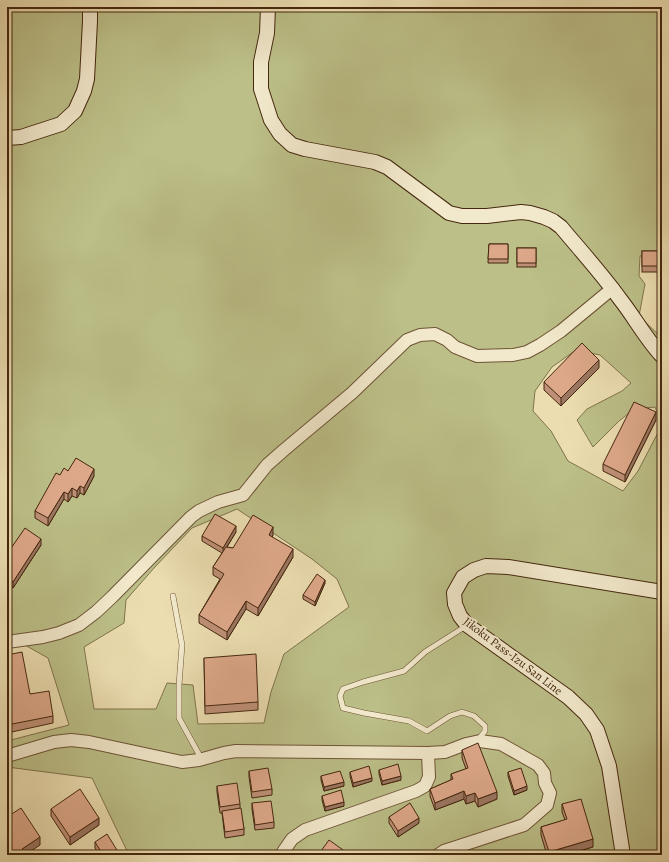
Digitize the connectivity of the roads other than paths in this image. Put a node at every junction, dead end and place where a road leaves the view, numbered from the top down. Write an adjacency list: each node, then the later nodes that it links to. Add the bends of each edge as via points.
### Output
1 (90, 7): 3 (main road, via 87,79 75,111 61,124 21,137)
2 (268, 7): 4 (main road, via 267,33 261,62 261,89 271,120 280,134 292,145 375,162 387,167 449,213 481,216 521,212 553,221)
3 (7, 138)
4 (613, 288): 5 (main road); 9 (street, via 561,331 527,352 513,356 477,356 455,347 434,334 420,335 407,340 352,393 267,465 243,494 218,502 191,517 112,597 79,625 43,637)
5 (662, 356)
6 (662, 592): 8 (main road, Jikoku Pass-Izu San Line, via 508,567 486,566 463,577 454,593 455,604)
7 (173, 596): 13 (lane, via 182,645 179,718)
8 (467, 625): 10 (lane, via 425,652 404,672 343,689 340,696 343,708 409,721 427,731 450,716 462,712 474,716 485,726 485,732); 16 (main road, Jikoku Pass-Izu San Line, via 568,697 586,714 597,730 609,766)
9 (7, 642)
10 (477, 741): 11 (street, via 445,752); 15 (street, via 501,744 538,765 544,773 550,793 547,804 524,825)
11 (428, 753): 13 (street, via 236,751); 14 (street, via 429,777 424,786 305,830 292,839)
12 (7, 756): 13 (street, via 54,742 71,740 182,762)
13 (202, 759)
14 (281, 855)
15 (438, 855)
16 (622, 855)

